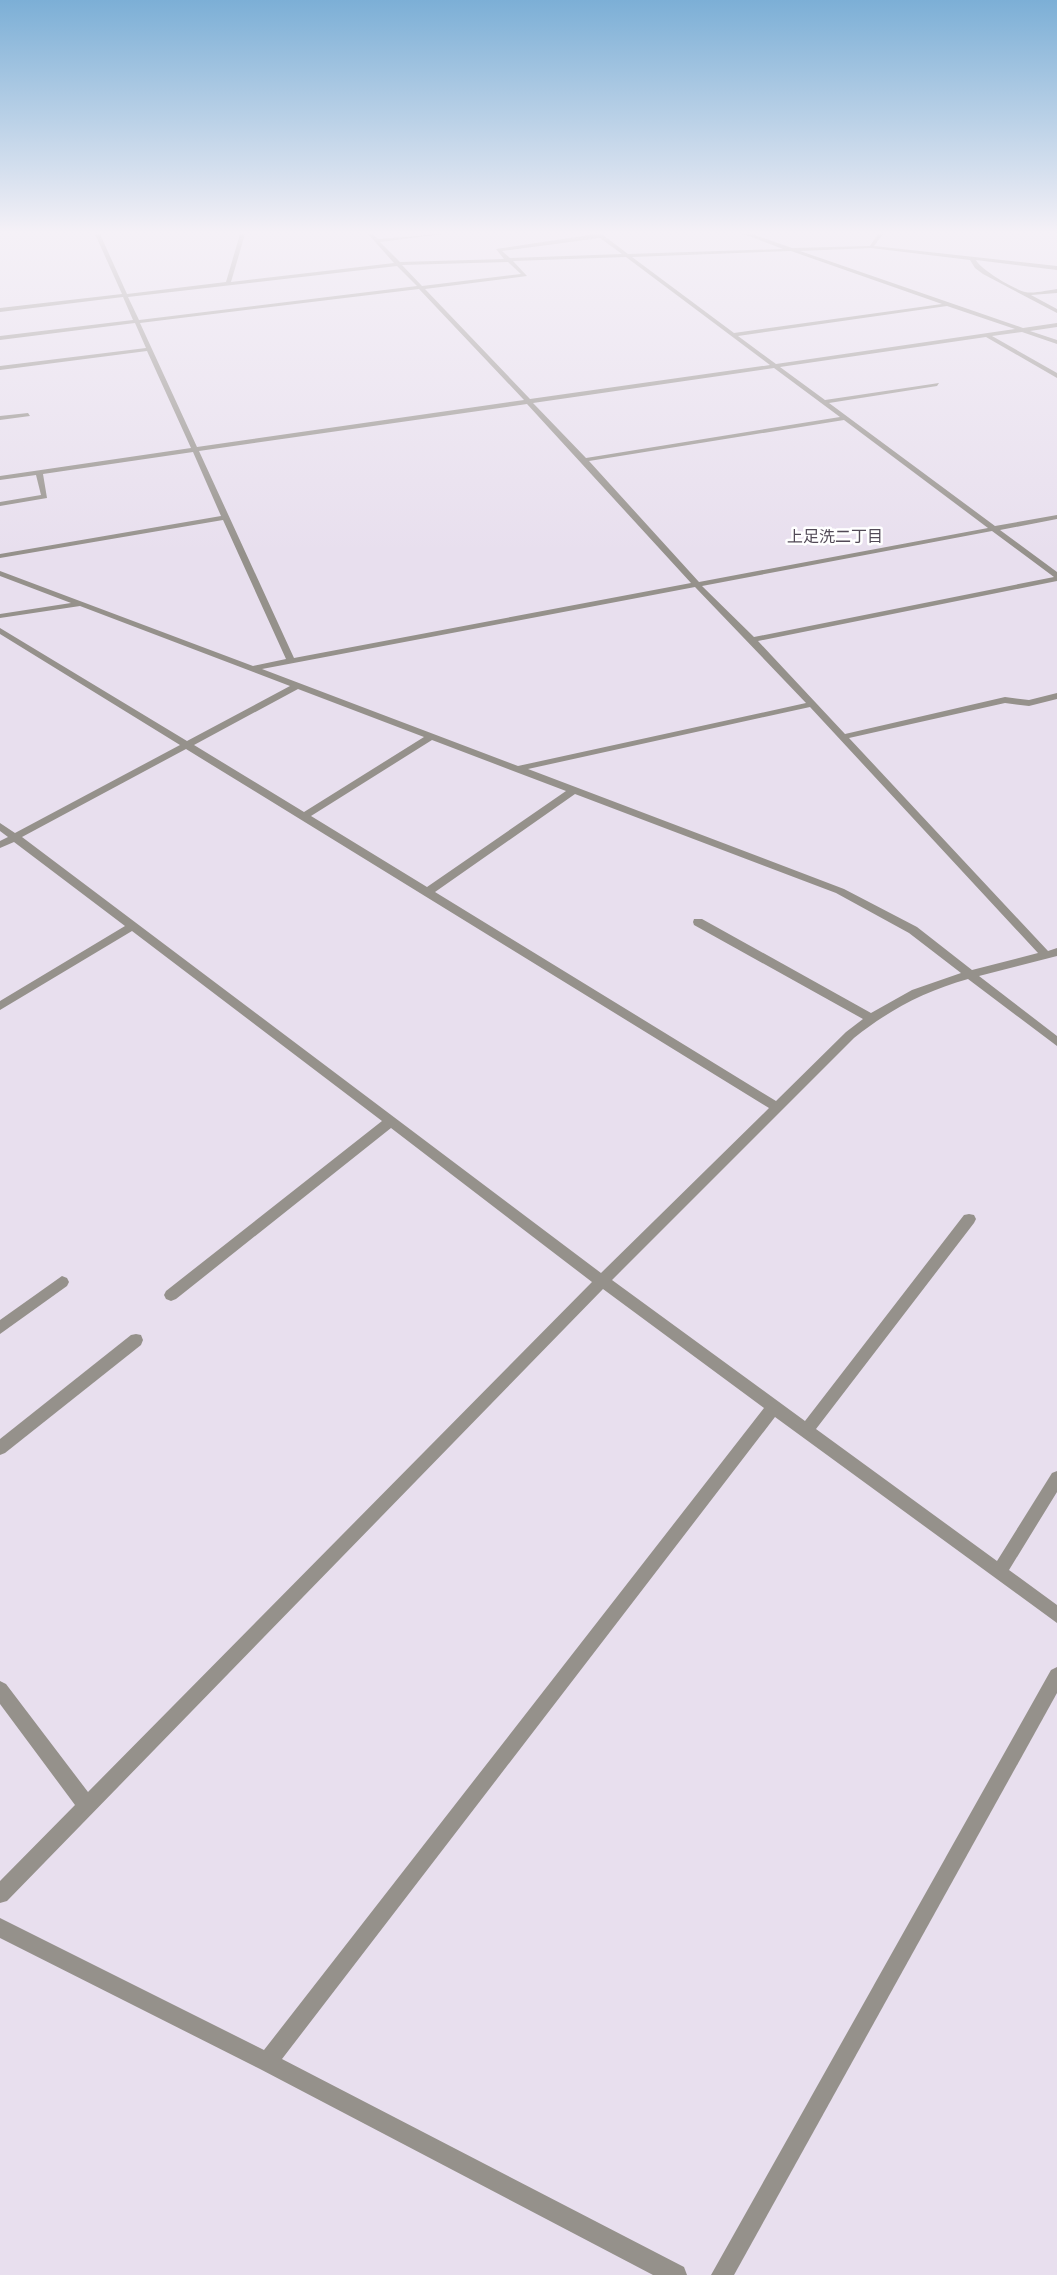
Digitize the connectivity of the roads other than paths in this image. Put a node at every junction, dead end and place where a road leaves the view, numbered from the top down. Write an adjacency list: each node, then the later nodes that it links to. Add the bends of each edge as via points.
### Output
1 (146, 340): 6 (street)
2 (469, 340): 11 (street)
3 (739, 340): 7 (street)
4 (959, 340): 7 (street)
5 (995, 340): 9 (street)
6 (150, 349): 8 (street); 16 (street)
7 (776, 366): 11 (street); 12 (street)
8 (0, 368)
9 (1057, 376)
10 (937, 384): 12 (street)
11 (527, 402): 16 (street); 17 (street)
12 (824, 402): 15 (street)
13 (28, 415): 14 (street)
14 (0, 418)
15 (846, 418): 17 (street); 23 (street)
16 (195, 450): 18 (street); 22 (street)
17 (584, 460): 28 (street)
18 (39, 472): 19 (street); 20 (street, via 45,497)
19 (0, 478)
20 (0, 504)
21 (1057, 517): 23 (street)
22 (226, 518): 24 (street); 33 (street)
23 (996, 529): 26 (street); 28 (street)
24 (0, 556)
25 (0, 573): 29 (street)
26 (1057, 576)
27 (1057, 580): 32 (street)
28 (697, 585): 32 (street); 33 (street)
29 (82, 604): 30 (street); 34 (street)
30 (0, 616)
31 (0, 630): 40 (street)
32 (752, 640): 37 (street)
33 (291, 661): 34 (street)
34 (254, 668): 35 (street)
35 (298, 685): 38 (street); 40 (street)
36 (1057, 696): 39 (street, via 1029,703 1005,700)
37 (812, 704): 39 (street); 41 (street)
38 (432, 736): 41 (street); 43 (street)
39 (843, 737): 50 (street)
40 (188, 744): 43 (street); 45 (street)
41 (517, 769): 42 (street)
42 (574, 790): 47 (street); 51 (street, via 840,892 913,930)
43 (305, 816): 47 (street)
44 (0, 826): 45 (street)
45 (15, 837): 46 (street); 49 (street)
46 (0, 845)
47 (428, 892): 55 (street)
48 (698, 922): 53 (street)
49 (133, 926): 52 (street); 56 (street)
50 (1052, 954): 51 (street)
51 (972, 975): 53 (street, via 925,989); 54 (street)
52 (0, 1006)
53 (870, 1018): 55 (street)
54 (1057, 1042)
55 (777, 1108): 59 (street)
56 (390, 1121): 59 (street); 60 (street)
57 (970, 1219): 64 (street)
58 (62, 1282): 61 (street)
59 (602, 1282): 63 (street); 71 (street)
60 (171, 1295)
61 (0, 1328)
62 (136, 1340): 65 (street)
63 (774, 1407): 64 (street); 74 (street)
64 (806, 1430): 67 (street)
65 (0, 1448)
66 (1057, 1478): 67 (street)
67 (999, 1572): 68 (street)
68 (1057, 1615)
69 (1057, 1676): 76 (street)
70 (0, 1690): 71 (street)
71 (86, 1805): 72 (street)
72 (0, 1894)
73 (0, 1928): 74 (street)
74 (266, 2062): 75 (street)
75 (676, 2275)
76 (722, 2275)

